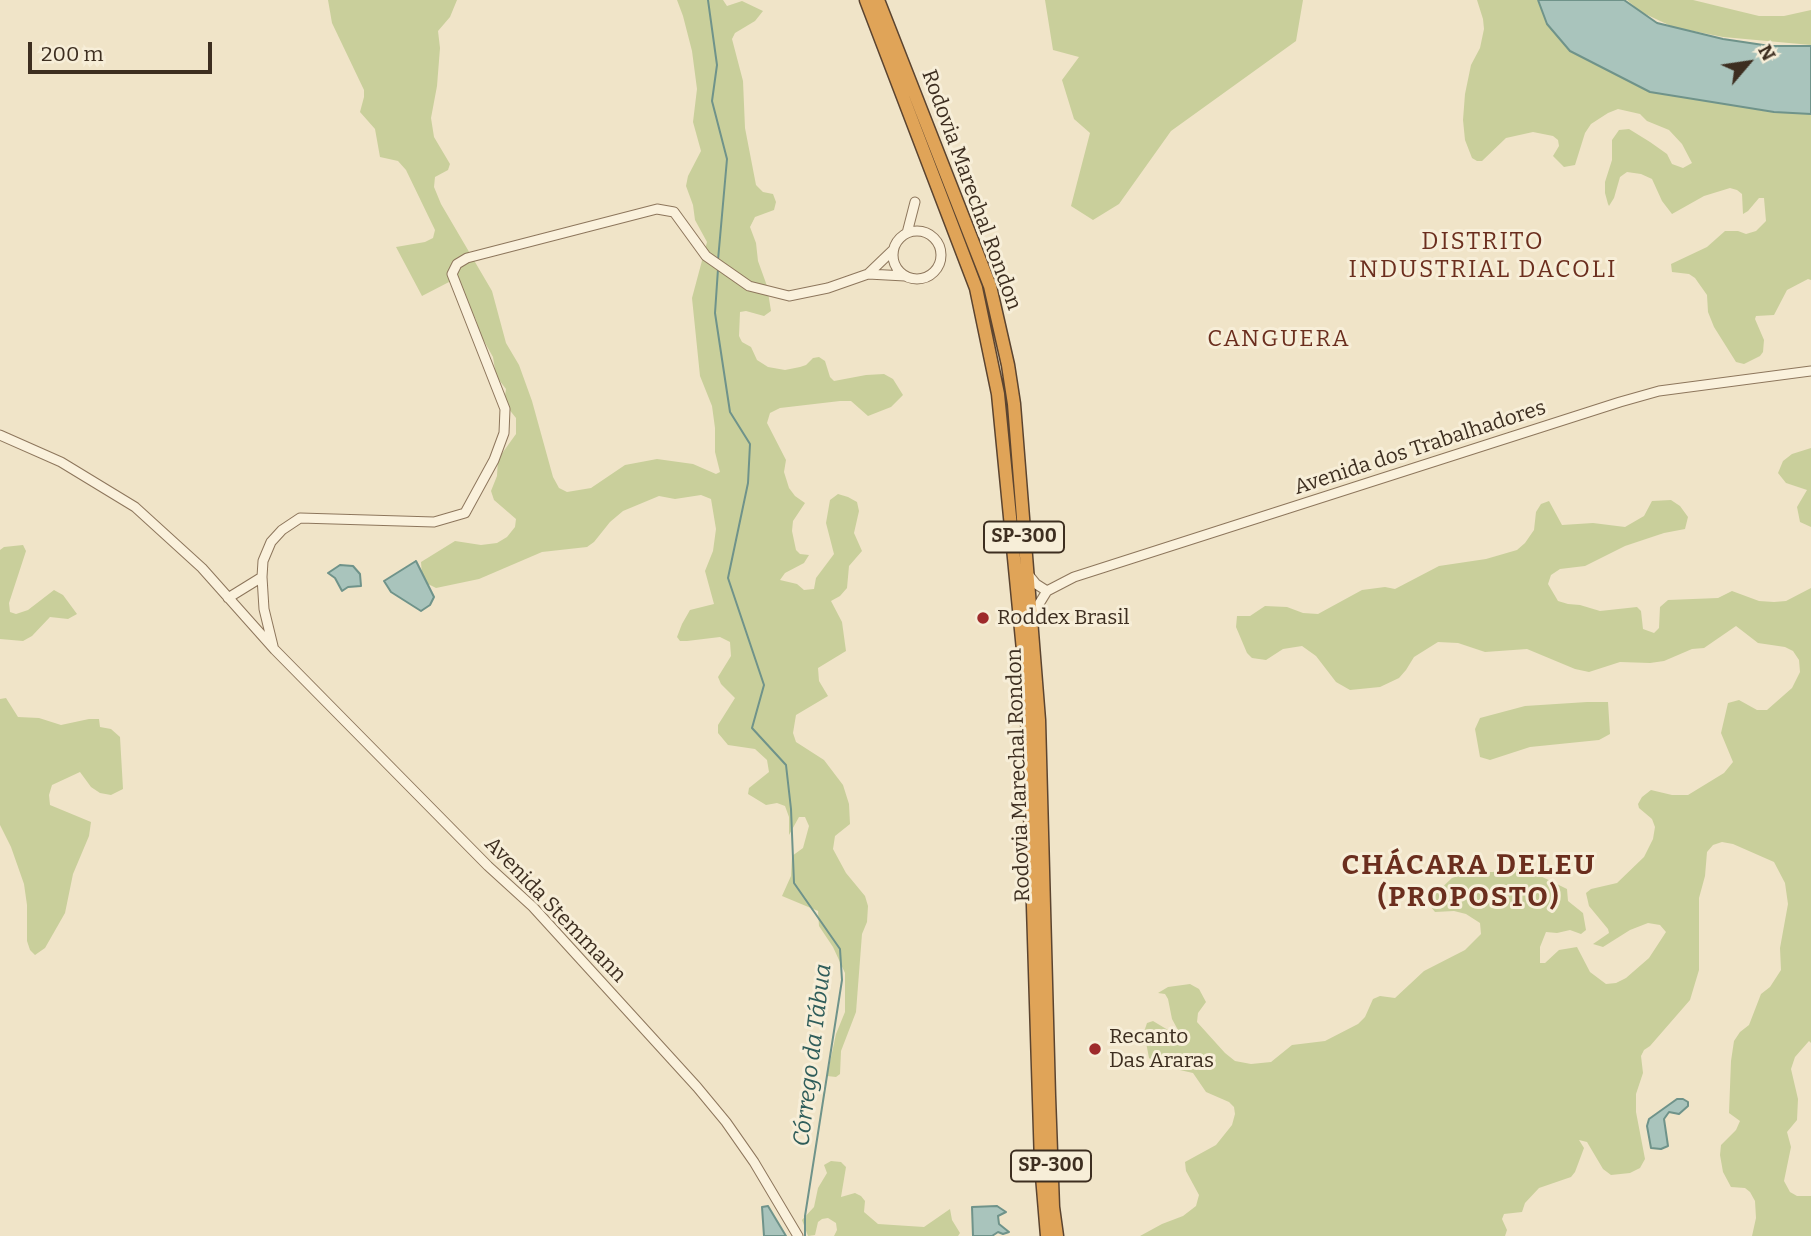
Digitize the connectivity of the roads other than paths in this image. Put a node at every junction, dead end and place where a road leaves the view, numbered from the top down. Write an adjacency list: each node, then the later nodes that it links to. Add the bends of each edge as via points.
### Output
1 (866, 0): 17 (highway, Rodovia Marechal Rondon / SP-300, via 976,288 998,394 1026,681 1041,1164)
2 (878, 0): 10 (highway, Rodovia Marechal Rondon / SP-300, via 993,299 1014,404)
3 (915, 202): 4 (street)
4 (907, 233): 5 (street); 7 (street, via 929,235 941,256 929,276)
5 (893, 250): 6 (street); 7 (street, via 895,264)
6 (868, 274): 7 (street); 11 (street, via 789,296 750,286 706,256 674,212 657,209 467,258 452,274 505,409 505,433 465,513 434,522 300,518 271,542)
7 (905, 276)
8 (1811, 371): 12 (street, Avenida dos Trabalhadores, via 1659,391 1620,402 1074,577)
9 (0, 435): 13 (street, Avenida Stemmann, via 61,462 135,507)
10 (1027, 573): 12 (street); 14 (highway, Rodovia Marechal Rondon / SP-300)
11 (262, 577): 13 (street); 15 (street)
12 (1047, 591): 14 (street)
13 (228, 598): 15 (street, Avenida Stemmann)
14 (1031, 617): 18 (highway, Rodovia Marechal Rondon / SP-300, via 1039,720 1049,1108)
15 (273, 648): 16 (street, Avenida Stemmann, via 533,906 697,1087 754,1162)
16 (798, 1236)
17 (1048, 1236)
18 (1057, 1236)

